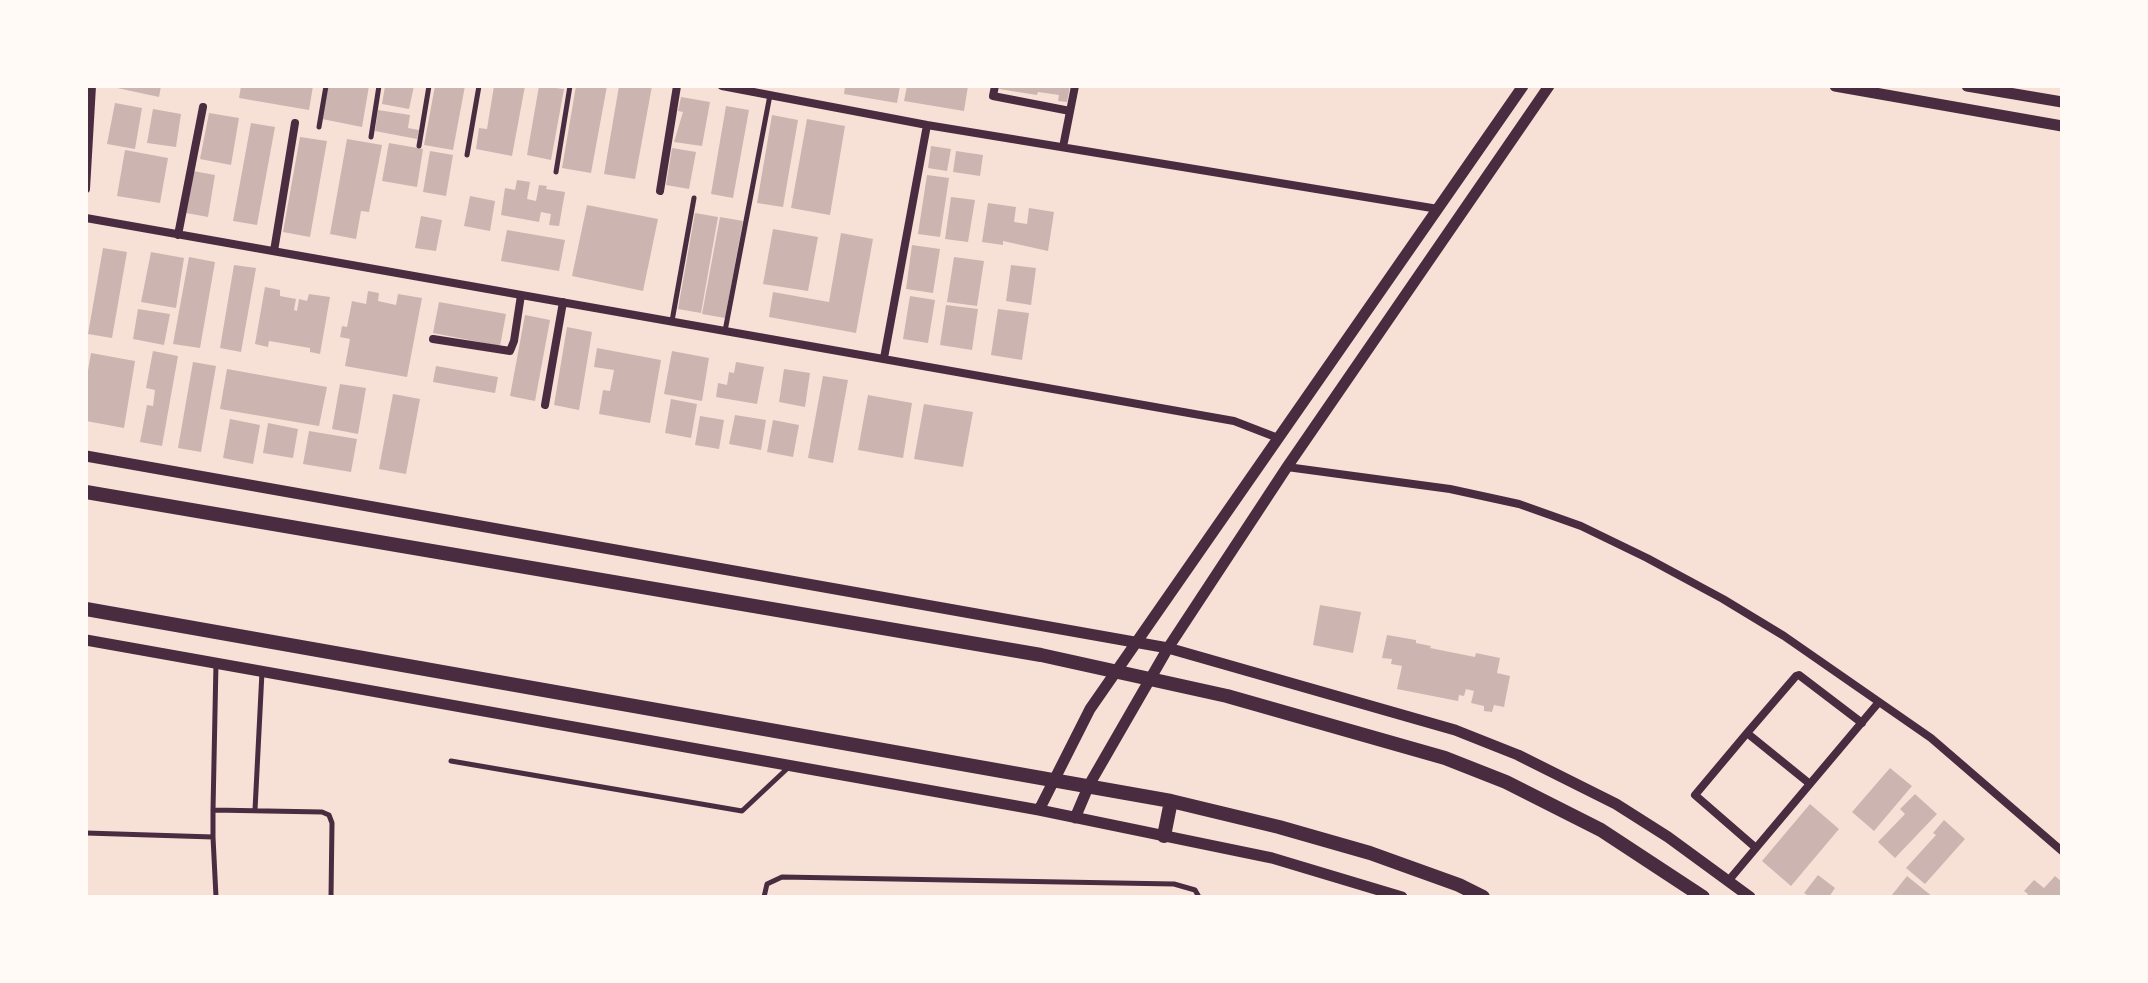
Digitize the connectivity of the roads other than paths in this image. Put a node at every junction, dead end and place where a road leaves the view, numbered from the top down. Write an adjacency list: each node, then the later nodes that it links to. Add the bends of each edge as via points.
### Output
1 (92, 86): 29 (street)
2 (326, 86): 23 (lane)
3 (379, 86): 24 (lane)
4 (429, 86): 25 (lane)
5 (479, 86): 27 (lane)
6 (570, 86): 28 (lane)
7 (677, 86): 30 (street)
8 (722, 86): 15 (street)
9 (995, 86): 19 (street, via 993,96)
10 (1075, 86): 19 (street)
11 (1523, 86): 32 (street)
12 (1549, 86): 45 (street)
13 (1835, 86): 22 (street)
14 (1967, 86): 17 (street)
15 (748, 88): 16 (street)
16 (770, 95): 21 (street); 39 (lane)
17 (2062, 102)
18 (203, 107): 34 (street)
19 (1070, 111): 26 (street)
20 (295, 123): 35 (street)
21 (927, 125): 26 (street); 41 (street)
22 (2062, 126)
23 (319, 127)
24 (371, 137)
25 (419, 146)
26 (1063, 147): 32 (street)
27 (467, 155)
28 (556, 172)
29 (86, 189)
30 (660, 191)
31 (694, 198): 38 (lane)
32 (1438, 209): 43 (street)
33 (86, 218): 34 (street)
34 (178, 235): 35 (street)
35 (274, 251): 36 (street)
36 (521, 295): 37 (street); 40 (street, via 510,351)
37 (563, 302): 38 (street); 42 (street)
38 (672, 322): 39 (street)
39 (725, 331): 41 (street)
40 (433, 339)
41 (884, 358): 43 (street, via 1234,421)
42 (545, 405)
43 (1278, 438): 49 (street)
44 (86, 456): 49 (street)
45 (1287, 467): 50 (street); 55 (street, via 1450,489 1519,504 1581,526 1723,599)
46 (86, 492): 53 (main road)
47 (86, 609): 60 (main road)
48 (86, 640): 51 (street)
49 (1136, 641): 50 (street); 53 (street)
50 (1168, 648): 54 (street); 73 (street, via 1455,730 1518,755 1616,804)
51 (216, 663): 52 (street); 64 (lane)
52 (262, 671): 59 (street); 65 (lane)
53 (1115, 672): 54 (main road); 60 (street)
54 (1150, 679): 62 (street); 80 (main road, via 1445,758 1506,782 1601,830)
55 (1879, 702): 56 (street); 72 (street, via 1931,738)
56 (1862, 723): 57 (street, via 1799,675); 61 (street)
57 (1747, 733): 61 (street); 71 (street, via 1695,795)
58 (451, 761): 59 (lane, via 742,811)
59 (790, 765): 66 (street)
60 (1054, 778): 62 (main road); 66 (street)
61 (1810, 784): 71 (street)
62 (1089, 785): 63 (main road); 67 (street)
63 (1171, 801): 69 (main road); 79 (main road, via 1370,853)
64 (213, 810): 65 (lane); 70 (lane)
65 (255, 810): 75 (lane, via 329,815)
66 (1039, 810): 67 (street)
67 (1075, 818): 69 (street)
68 (86, 833): 70 (lane)
69 (1164, 836): 78 (street, via 1272,858)
70 (213, 837): 74 (lane)
71 (1756, 848): 73 (street)
72 (2062, 851)
73 (1729, 880): 81 (street)
74 (216, 897)
75 (331, 897)
76 (764, 897): 77 (lane, via 767,884 782,877 1174,884 1195,890)
77 (1199, 897)
78 (1402, 897)
79 (1483, 897)
80 (1703, 897)
81 (1750, 897)

